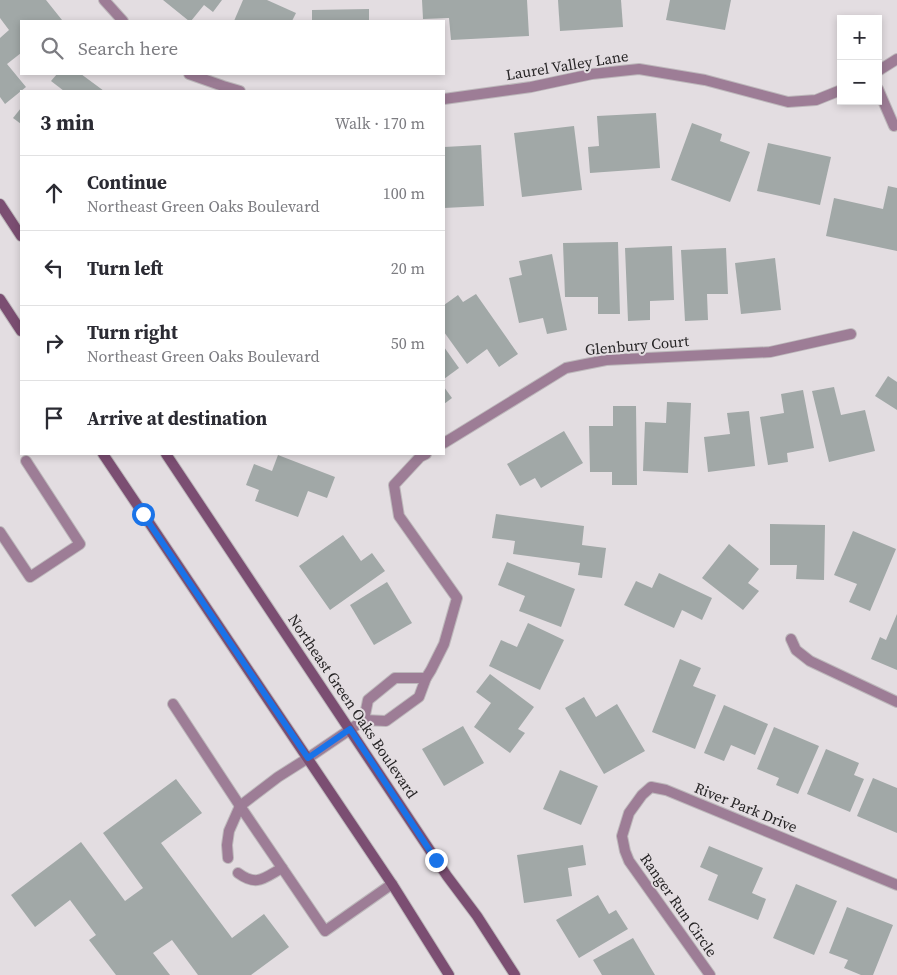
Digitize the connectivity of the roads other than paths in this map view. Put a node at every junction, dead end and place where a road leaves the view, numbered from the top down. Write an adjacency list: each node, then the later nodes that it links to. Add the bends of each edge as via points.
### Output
1 (104, 0): 2 (street)
2 (121, 20)
3 (897, 59): 4 (street)
4 (882, 68)
5 (192, 75): 6 (street)
6 (236, 90)
7 (837, 92): 9 (street, Laurel Valley Lane, via 816,100 788,102 705,80 639,69)
8 (882, 98): 10 (street)
9 (445, 99)
10 (894, 126)
11 (0, 204): 12 (main road)
12 (20, 234)
13 (0, 299): 14 (main road)
14 (20, 329)
15 (851, 334): 16 (street, Glenbury Court, via 770,352 606,360 566,368)
16 (445, 442)
17 (104, 455): 28 (main road)
18 (167, 455): 27 (main road, Northeast Green Oaks Boulevard)
19 (424, 455): 23 (street, via 394,485 399,516 457,598 444,644)
20 (26, 461): 21 (street, via 80,544 30,577)
21 (0, 532)
22 (790, 639): 24 (street, via 796,650 810,661)
23 (426, 678): 26 (street, via 419,697 386,721); 26 (street, via 395,678 368,700)
24 (897, 702)
25 (173, 704): 29 (street)
26 (364, 720): 27 (street)
27 (350, 729): 28 (street); 37 (main road, Northeast Green Oaks Boulevard)
28 (308, 758): 29 (street); 34 (main road)
29 (240, 806): 31 (street, via 229,831); 32 (street)
30 (625, 851): 35 (street, River Park Drive, via 622,836 629,814 652,787); 38 (street, Ranger Run Circle)
31 (228, 858)
32 (282, 868): 33 (street, via 256,881); 34 (street, via 325,931)
33 (238, 873)
34 (392, 884): 36 (main road)
35 (897, 885)
36 (449, 975)
37 (515, 975)
38 (710, 975)

